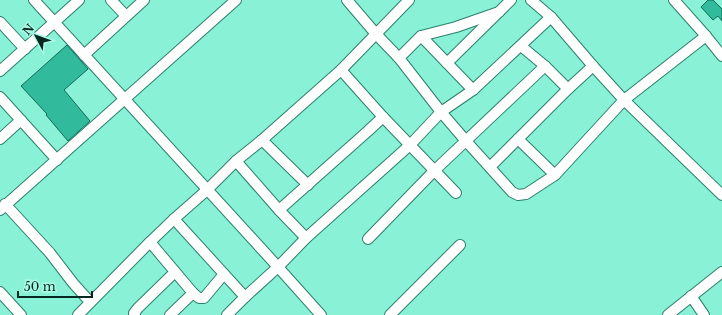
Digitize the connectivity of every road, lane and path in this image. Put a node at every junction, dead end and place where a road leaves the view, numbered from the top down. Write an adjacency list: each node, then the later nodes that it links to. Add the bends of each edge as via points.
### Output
1 (34, 0): 15 (street)
2 (79, 0): 15 (street)
3 (111, 0): 12 (street)
4 (144, 0): 12 (street)
5 (236, 0): 32 (street)
6 (347, 0): 16 (street)
7 (409, 0): 16 (street)
8 (511, 0): 11 (street)
9 (532, 0): 13 (street)
10 (674, 0): 18 (street)
11 (499, 12): 17 (street); 24 (street)
12 (126, 16): 21 (street)
13 (551, 17): 19 (street); 26 (street)
14 (0, 22): 20 (street)
15 (55, 22): 20 (street); 21 (street)
16 (376, 34): 23 (street); 27 (street)
17 (421, 36): 23 (street); 24 (street)
18 (706, 36): 22 (street); 33 (street)
19 (521, 46): 25 (street); 30 (street)
20 (25, 49): 28 (street)
21 (84, 55): 32 (street)
22 (722, 56)
23 (399, 58): 34 (street)
24 (447, 63): 30 (street)
25 (545, 66): 29 (street); 40 (street)
26 (593, 66): 29 (street); 33 (street)
27 (341, 70): 35 (street); 39 (street)
28 (0, 71)
29 (568, 89): 38 (street)
30 (473, 90): 34 (street)
31 (0, 97): 36 (street)
32 (124, 99): 42 (street); 48 (street)
33 (624, 100): 46 (street); 50 (street)
34 (441, 112): 40 (street); 41 (street)
35 (383, 116): 41 (street); 47 (street)
36 (20, 120): 37 (street); 42 (street)
37 (0, 139)
38 (518, 139): 44 (street); 46 (street)
39 (262, 140): 43 (street); 47 (street)
40 (466, 141): 44 (street); 45 (street)
41 (410, 145): 45 (street); 54 (street)
42 (57, 160): 51 (street)
43 (236, 160): 48 (street); 52 (street)
44 (490, 167): 46 (street, via 512,192 518,195 526,194)
45 (434, 171): 49 (street); 55 (street)
46 (555, 174)
47 (308, 185): 52 (street)
48 (207, 190): 53 (street); 58 (street)
49 (456, 194)
50 (722, 196)
51 (3, 207): 66 (street, via 50,253)
52 (279, 210): 54 (street)
53 (174, 219): 56 (street); 61 (street)
54 (306, 238): 58 (street)
55 (368, 239)
56 (150, 242): 59 (street); 66 (street)
57 (460, 245): 73 (street)
58 (278, 267): 65 (street); 72 (street)
59 (175, 272): 63 (street); 69 (street, via 138,308)
60 (722, 272): 64 (street)
61 (224, 274): 63 (street, via 204,298 199,298); 65 (street)
62 (0, 292): 67 (street)
63 (193, 293): 70 (street)
64 (692, 296): 74 (street); 75 (street)
65 (245, 297): 71 (street)
66 (90, 302): 68 (street)
67 (21, 315)
68 (78, 315)
69 (135, 315)
70 (170, 315)
71 (227, 315)
72 (321, 315)
73 (390, 315)
74 (668, 315)
75 (704, 315)

